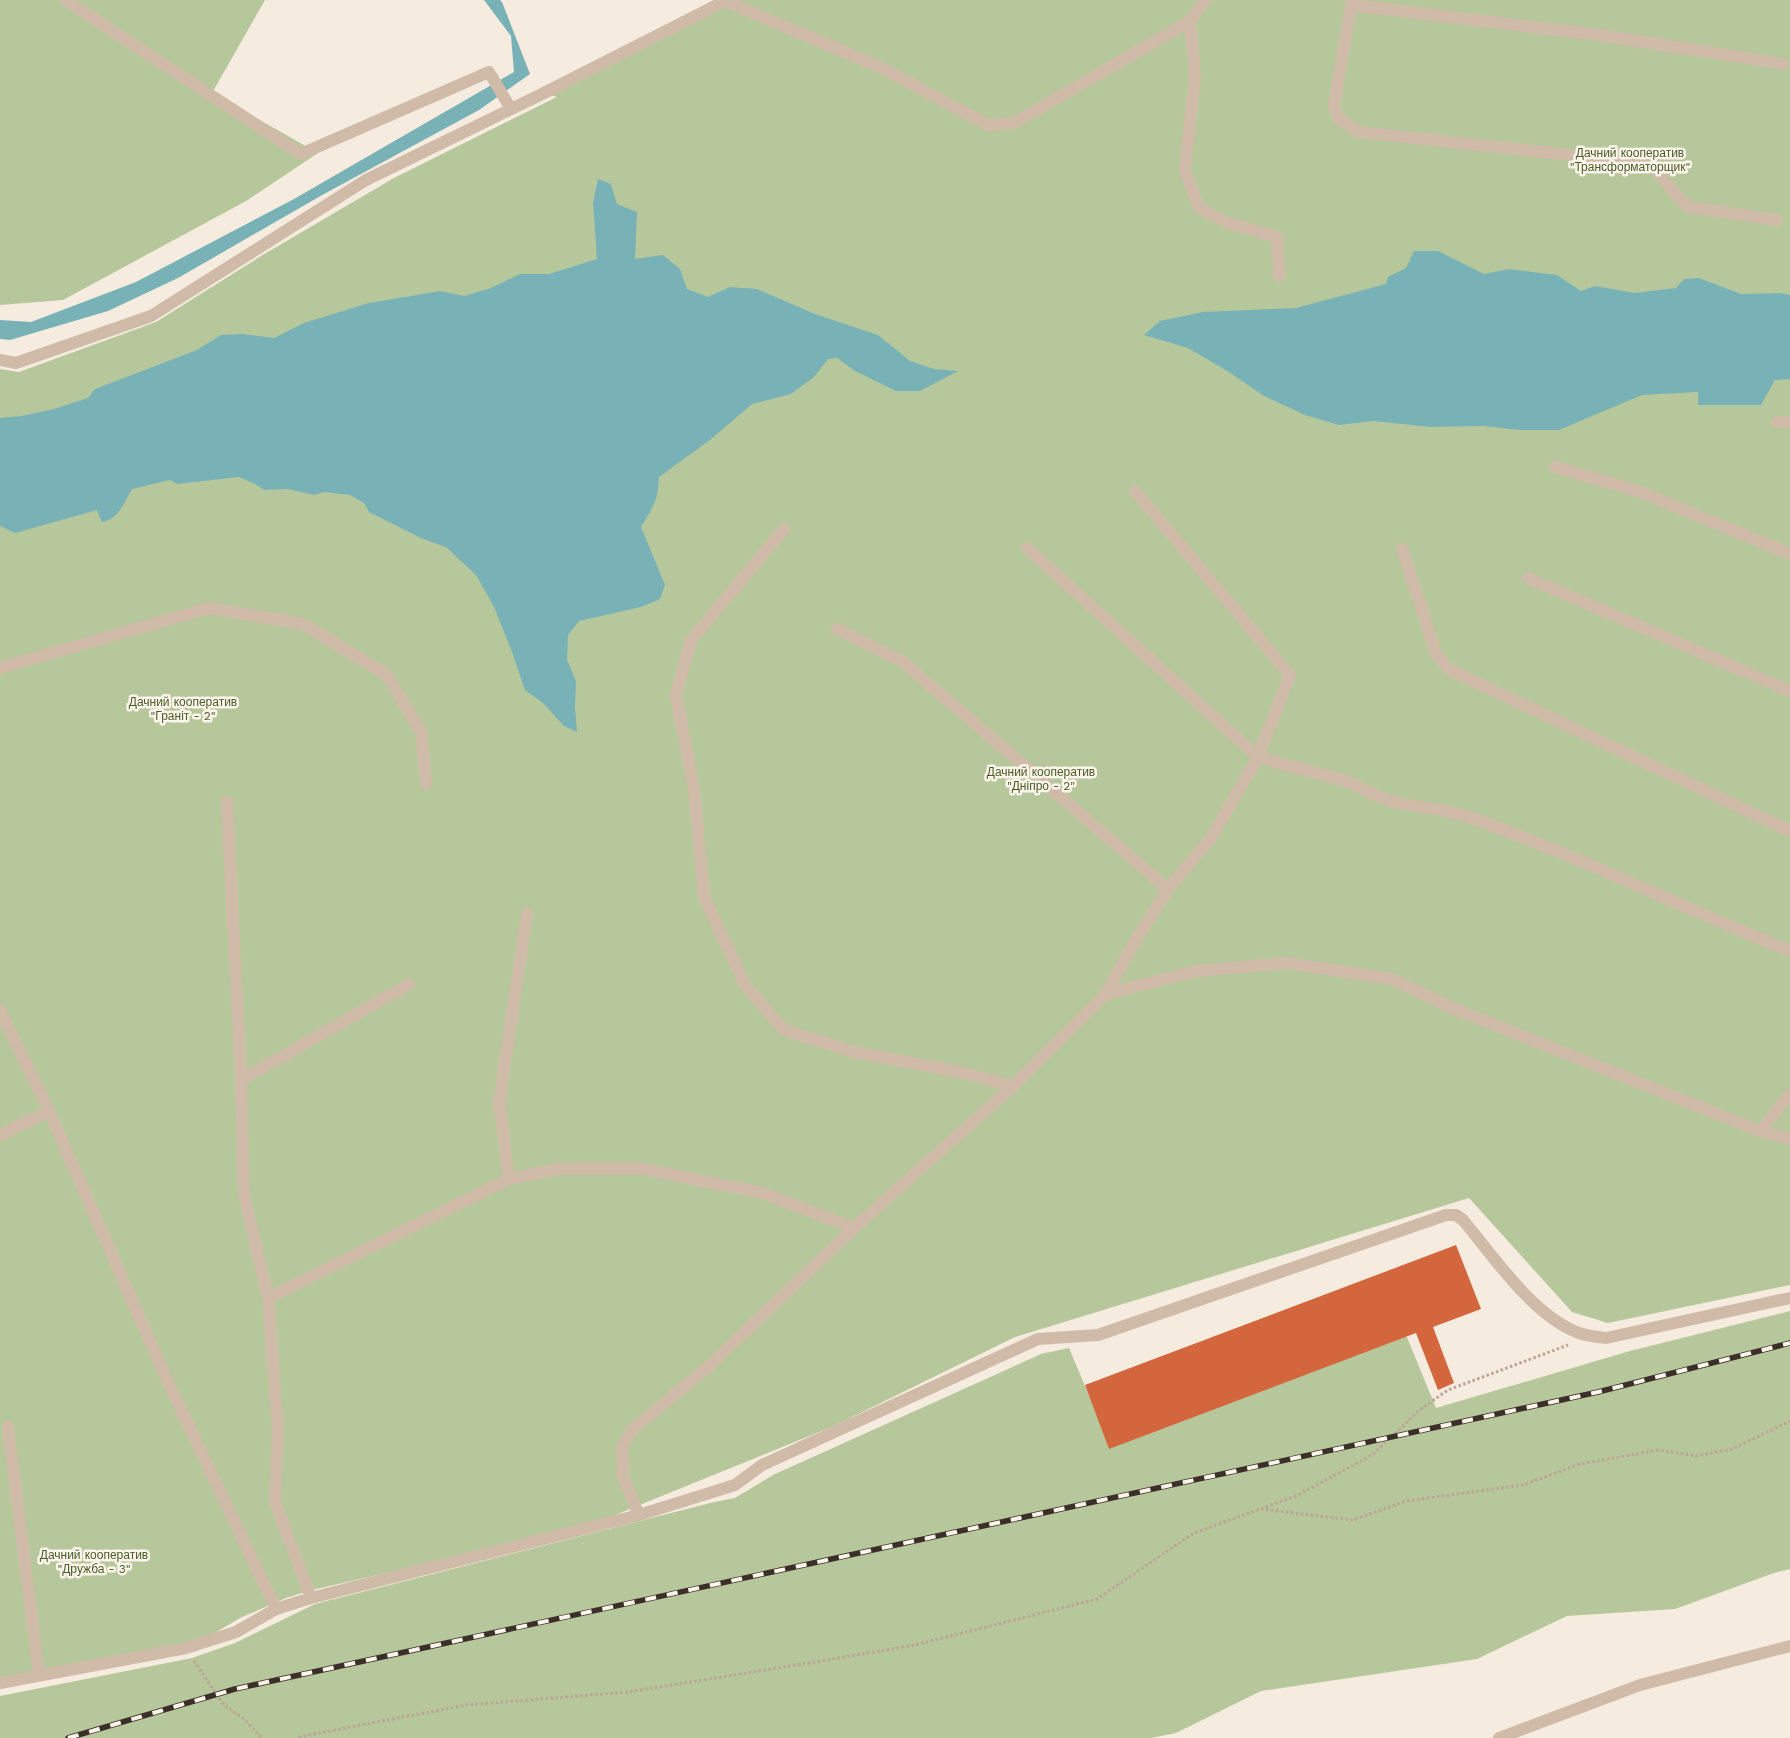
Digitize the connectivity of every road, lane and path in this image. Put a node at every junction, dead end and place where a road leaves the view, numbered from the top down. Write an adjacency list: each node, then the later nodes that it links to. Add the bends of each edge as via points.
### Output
1 (65, 0): 7 (lane, via 301,154 489,72)
2 (725, 0): 5 (lane, via 882,68 988,125 1014,123); 7 (lane)
3 (1205, 0): 5 (lane)
4 (1352, 2): 6 (lane, via 1600,35); 8 (lane, via 1334,105 1338,118 1358,132 1646,163 1657,169 1678,199 1689,207)
5 (1190, 21): 9 (lane, via 1195,75 1184,171 1199,208 1228,223 1276,237)
6 (1783, 64)
7 (511, 109): 10 (lane, via 366,180 151,316 16,363)
8 (1776, 220)
9 (1279, 276)
10 (0, 360)
11 (1555, 466): 16 (lane, via 1638,491)
12 (1135, 491): 21 (lane, via 1290,675)
13 (784, 529): 32 (lane, via 691,640 676,695 694,789 704,897 745,985 784,1030 854,1052 955,1071)
14 (1027, 548): 21 (lane)
15 (1402, 549): 24 (lane, via 1436,652 1448,669)
16 (1790, 554)
17 (1528, 578): 20 (lane)
18 (837, 629): 25 (lane, via 903,662)
19 (0, 670): 22 (lane, via 209,608 303,624 388,675 422,732)
20 (1790, 691)
21 (1258, 757): 25 (lane, via 1211,838); 27 (lane, via 1347,782 1393,802 1469,817 1528,838)
22 (426, 784)
23 (227, 802): 31 (lane)
24 (1790, 831)
25 (1168, 889): 29 (lane)
26 (526, 914): 38 (lane, via 499,1103)
27 (1790, 951)
28 (409, 984): 31 (lane)
29 (1106, 994): 32 (lane); 35 (lane, via 1197,970 1287,963 1392,980 1450,1007)
30 (0, 1010): 34 (lane)
31 (241, 1080): 40 (lane, via 244,1195)
32 (1012, 1086): 39 (lane)
33 (1790, 1094): 35 (lane)
34 (49, 1112): 36 (lane); 48 (lane, via 168,1380)
35 (1760, 1131): 37 (lane)
36 (0, 1135)
37 (1790, 1139)
38 (509, 1179): 39 (lane, via 559,1169 639,1168 763,1193); 40 (lane)
39 (854, 1228): 46 (lane, via 708,1366 632,1430 622,1446 623,1477)
40 (268, 1298): 47 (lane, via 278,1429 275,1502)
41 (1790, 1298): 46 (lane, via 1606,1338 1580,1334 1539,1308 1463,1220 1456,1215 1446,1215 1098,1335 1038,1339 762,1465 736,1485)
42 (1577, 1344): 45 (path, via 1448,1390 1422,1408 1372,1455 1296,1496)
43 (1790, 1421): 45 (path, via 1732,1449 1696,1456 1658,1450 1580,1464 1523,1485 1406,1501 1353,1520)
44 (8, 1427): 51 (lane)
45 (1261, 1509): 54 (path, via 1194,1533 1097,1599 915,1644 628,1692 466,1705)
46 (639, 1515): 47 (lane)
47 (311, 1598): 48 (lane)
48 (276, 1610): 50 (lane, via 236,1632)
49 (1790, 1646): 55 (lane, via 1640,1685)
50 (186, 1648): 51 (lane); 53 (path, via 224,1705 244,1719)
51 (39, 1675): 52 (lane)
52 (0, 1684)
53 (262, 1738)
54 (300, 1738)
55 (1499, 1738)

